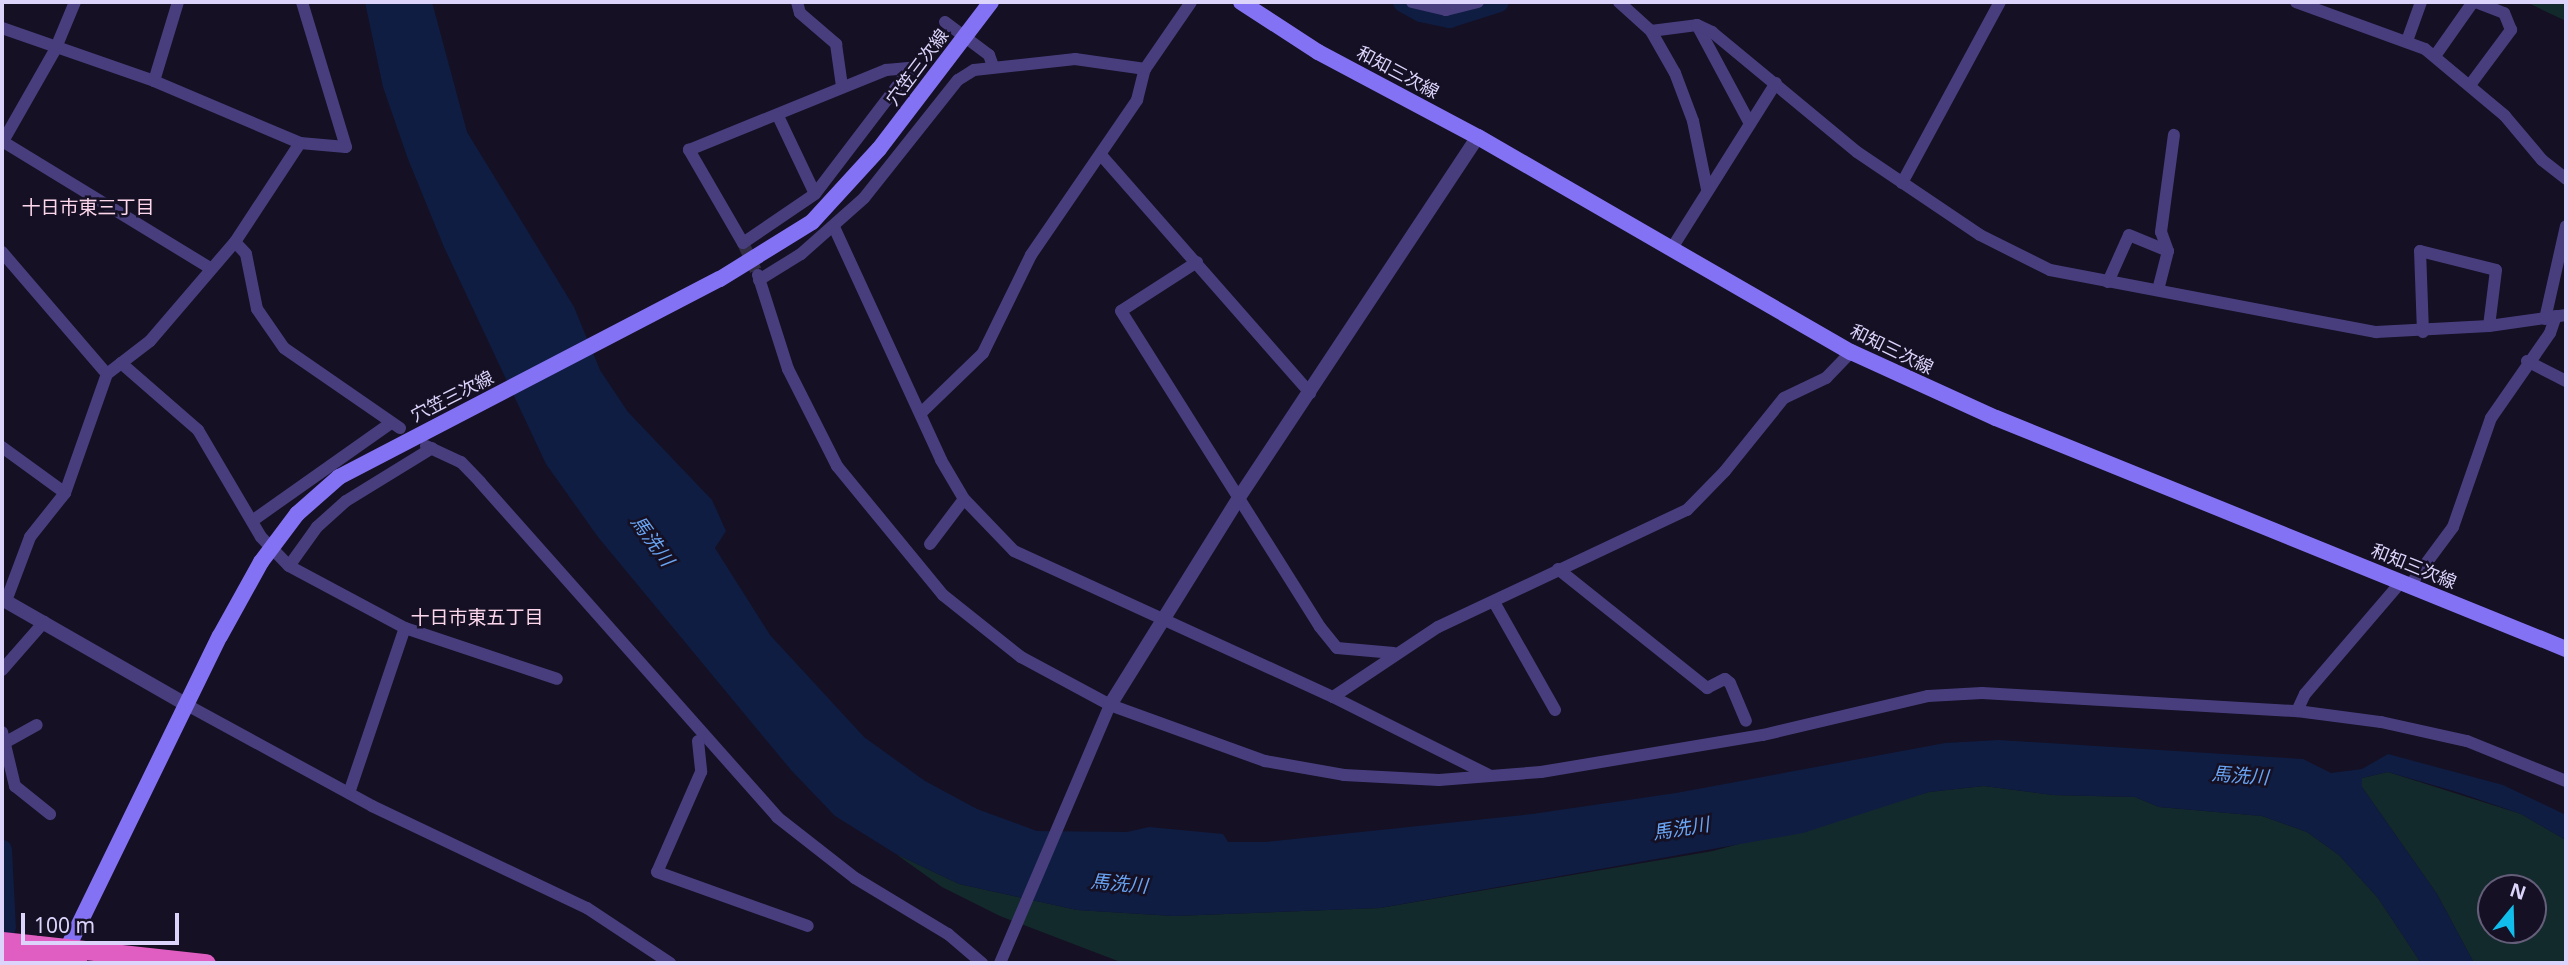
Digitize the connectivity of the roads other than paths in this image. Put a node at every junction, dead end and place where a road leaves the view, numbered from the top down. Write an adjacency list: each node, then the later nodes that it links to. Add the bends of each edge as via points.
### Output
1 (75, 2): 22 (street)
2 (178, 2): 26 (street)
3 (302, 2): 35 (street, via 346,147)
4 (789, 2): 15 (street)
5 (990, 2): 20 (main road, 穴笠三次線)
6 (1191, 2): 25 (street)
7 (1241, 2): 33 (main road, 和知三次線, via 1318,52)
8 (1412, 2): 9 (street, via 1446,10)
9 (1478, 2)
10 (1619, 2): 19 (street)
11 (2000, 2): 38 (street)
12 (2296, 2): 21 (street)
13 (2421, 2): 21 (street)
14 (2474, 2): 23 (street); 28 (street, via 2504,13 2511,30)
15 (799, 7): 29 (street, via 836,44)
16 (945, 22): 20 (street)
17 (1697, 25): 19 (street); 27 (street, via 1729,44); 31 (street)
18 (2, 28): 22 (street)
19 (1651, 31): 39 (street, via 1675,73 1693,121)
20 (965, 34): 24 (street, via 989,55); 67 (main road, 穴笠三次線, via 841,195 784,242 339,477 297,514)
21 (2407, 41): 23 (street)
22 (55, 50): 26 (street); 34 (street)
23 (2435, 56): 28 (street)
24 (993, 66): 25 (street, via 1074,59); 42 (street, via 958,80 864,198)
25 (1145, 69): 36 (street, via 1137,100)
26 (154, 81): 35 (street)
27 (1776, 83): 31 (street); 38 (street)
28 (2470, 85): 37 (street)
29 (842, 86): 30 (street); 40 (street, via 886,70 911,68)
30 (778, 116): 40 (street); 40 (street, via 689,150 743,243)
31 (1750, 124): 39 (street)
32 (2174, 135): 45 (street, via 2161,232)
33 (1478, 136): 44 (main road, 和知三次線); 59 (street)
34 (2, 142): 48 (street)
35 (300, 143): 43 (street)
36 (1101, 155): 47 (street); 60 (street, via 1031,255 983,353)
37 (2566, 179)
38 (1902, 183): 49 (street, via 2024,260)
39 (1707, 189): 44 (street)
40 (815, 194)
41 (2566, 226): 51 (street)
42 (834, 227): 60 (street); 84 (street, via 758,277 807,415 837,466 943,596 1021,657)
43 (235, 242): 48 (street); 65 (street, via 246,254 257,309 284,348 396,425)
44 (1672, 248): 54 (main road, 和知三次線)
45 (2168, 251): 49 (street, via 2129,235); 50 (street)
46 (2, 252): 57 (street)
47 (1197, 262): 59 (street); 64 (street, via 1121,311)
48 (210, 268): 56 (street, via 150,341)
49 (2109, 282): 50 (street)
50 (2158, 290): 53 (street, via 2376,332)
51 (2556, 316): 52 (street); 55 (street, via 2550,333)
52 (2489, 326): 53 (street); 53 (street, via 2496,270 2420,251)
53 (2423, 332)
54 (1851, 352): 69 (street, via 1826,378 1784,398 1726,471 1687,510); 70 (main road, 和知三次線, via 1997,418)
55 (2527, 360): 58 (street); 70 (street, via 2491,418 2453,527)
56 (121, 363): 57 (street); 65 (street, via 198,429)
57 (107, 374): 62 (street)
58 (2566, 381)
59 (1310, 393): 64 (street)
60 (922, 412): 63 (street)
61 (2, 447): 62 (street)
62 (65, 493): 71 (street, via 30,537)
63 (964, 499): 66 (street); 73 (street, via 1014,551)
64 (1238, 499): 73 (street); 77 (street, via 1338,648)
65 (252, 521): 67 (street)
66 (930, 544)
67 (270, 549): 68 (street); 81 (main road, 穴笠三次線)
68 (289, 566): 75 (street); 99 (street, via 317,527 346,501 429,447 461,462 778,817 855,878 948,934)
69 (1558, 569): 72 (street); 85 (street, via 1707,688 1725,679 1730,683)
70 (2405, 584): 76 (main road, 和知三次線); 83 (street, via 2305,694)
71 (4, 600): 74 (street)
72 (1494, 602): 77 (street); 82 (street)
73 (1160, 620): 80 (street); 84 (street)
74 (44, 622): 78 (street); 81 (street)
75 (405, 628): 79 (street); 91 (street)
76 (2566, 649)
77 (1394, 653): 80 (street)
78 (2, 670)
79 (557, 678)
80 (1333, 697): 89 (street)
81 (187, 705): 91 (street); 96 (main road, 穴笠三次線)
82 (1555, 710)
83 (2297, 711): 89 (street, via 2030,695 1928,696 1762,735); 90 (street, via 2467,741)
84 (1108, 712): 89 (street, via 1265,761 1344,775 1439,780); 100 (street)
85 (1746, 721)
86 (37, 725): 87 (street)
87 (4, 737): 92 (street, via 15,786)
88 (698, 741): 93 (street, via 701,772 657,872)
89 (1492, 776)
90 (2566, 781)
91 (349, 793): 98 (street, via 587,908)
92 (50, 814)
93 (808, 926)
94 (2, 941): 96 (highway)
95 (2, 956): 96 (highway)
96 (66, 960): 97 (highway)
97 (206, 963)
98 (670, 963)
99 (982, 963)
100 (1000, 963)

